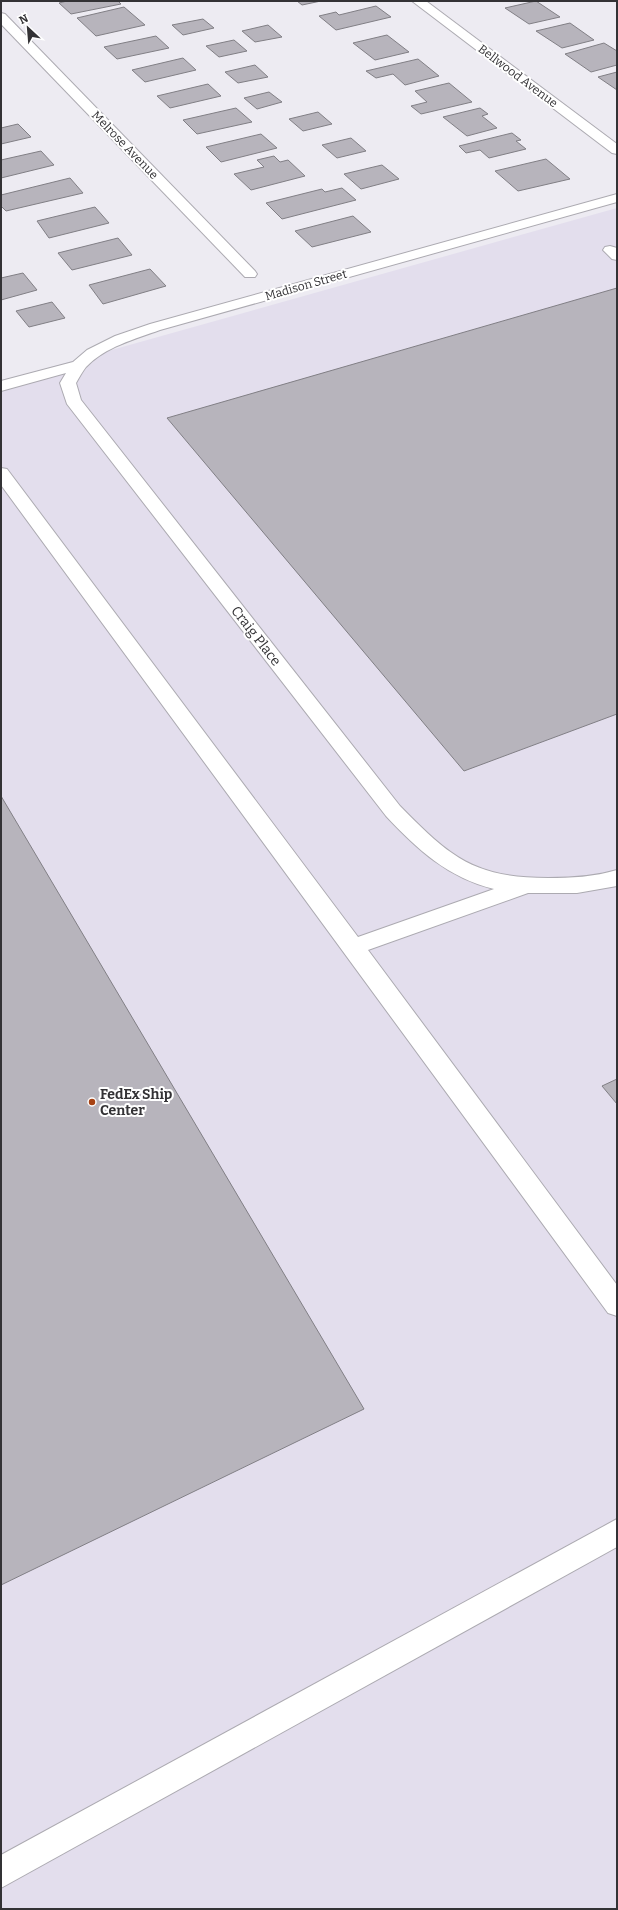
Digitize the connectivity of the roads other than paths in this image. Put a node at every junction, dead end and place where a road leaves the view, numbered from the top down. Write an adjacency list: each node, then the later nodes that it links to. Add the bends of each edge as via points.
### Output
1 (418, 1): 3 (street, Bellwood Avenue)
2 (1, 17): 5 (street, Melrose Avenue)
3 (617, 150)
4 (617, 198): 6 (street, Madison Street, via 155,327 121,339 93,353)
5 (250, 274)
6 (79, 365): 7 (street, Madison Street); 10 (street, Craig Place, via 68,383 73,401 393,811 415,834 448,861 484,878)
7 (1, 386)
8 (1, 473): 11 (street)
9 (617, 878): 10 (street, via 571,886)
10 (526, 886): 11 (street)
11 (352, 947): 12 (street)
12 (617, 1305)
13 (617, 1532): 14 (street)
14 (1, 1872)

